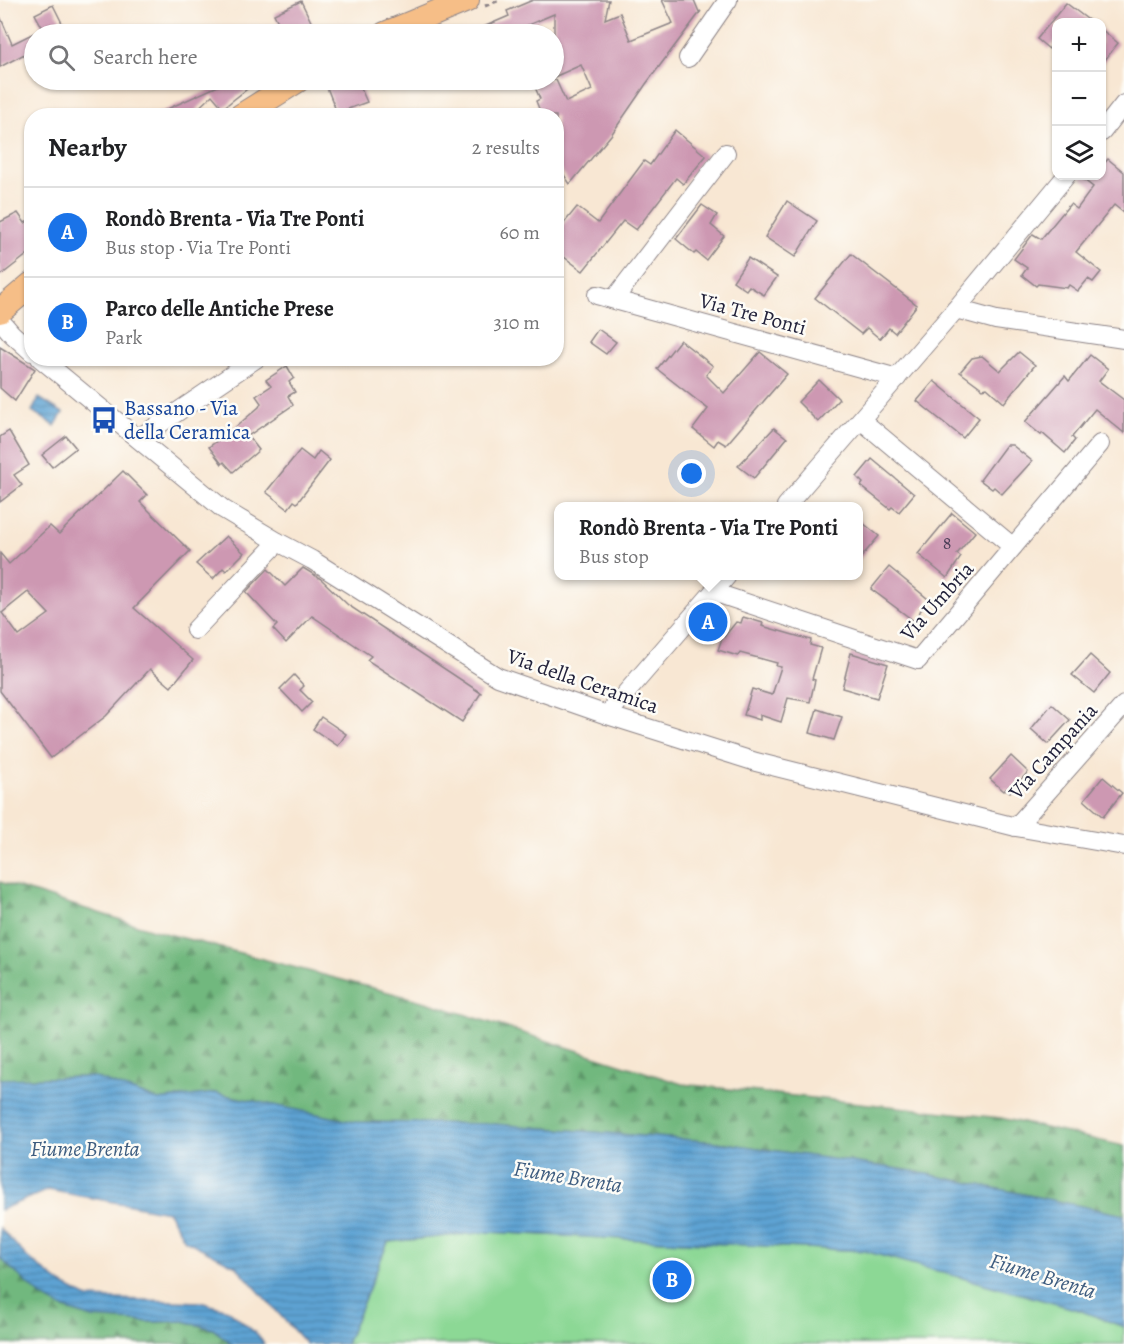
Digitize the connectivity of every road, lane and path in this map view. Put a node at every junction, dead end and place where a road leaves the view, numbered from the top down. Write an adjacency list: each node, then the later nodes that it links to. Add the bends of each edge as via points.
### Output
1 (467, 0): 3 (main road)
2 (728, 0): 4 (street)
3 (409, 24)
4 (688, 58)
5 (282, 90): 7 (main road)
6 (1124, 105): 8 (street)
7 (254, 108)
8 (1106, 126)
9 (726, 153): 19 (street, Via Tre Ponti, via 605,297)
10 (1063, 180): 12 (street)
11 (24, 290): 13 (main road)
12 (957, 309): 15 (street, via 996,320); 19 (street)
13 (0, 310)
14 (0, 320): 16 (street)
15 (1124, 339)
16 (24, 345)
17 (50, 366): 21 (street, Via della Ceramica)
18 (245, 366): 21 (street)
19 (897, 378): 20 (street)
20 (861, 420): 23 (street); 25 (street)
21 (139, 438): 24 (street, Via della Ceramica, via 223,509)
22 (1100, 444): 25 (street, Via Umbria)
23 (790, 502)
24 (278, 542): 28 (street); 30 (street, Via della Ceramica, via 498,676)
25 (1013, 547): 27 (street, Via Umbria, via 918,660)
26 (724, 580): 27 (street)
27 (713, 592): 30 (street)
28 (195, 630)
29 (1124, 705): 31 (street, Via Campania)
30 (607, 715): 31 (street, Via della Ceramica, via 756,762)
31 (1016, 827): 32 (street, Via della Ceramica)
32 (1124, 846)

